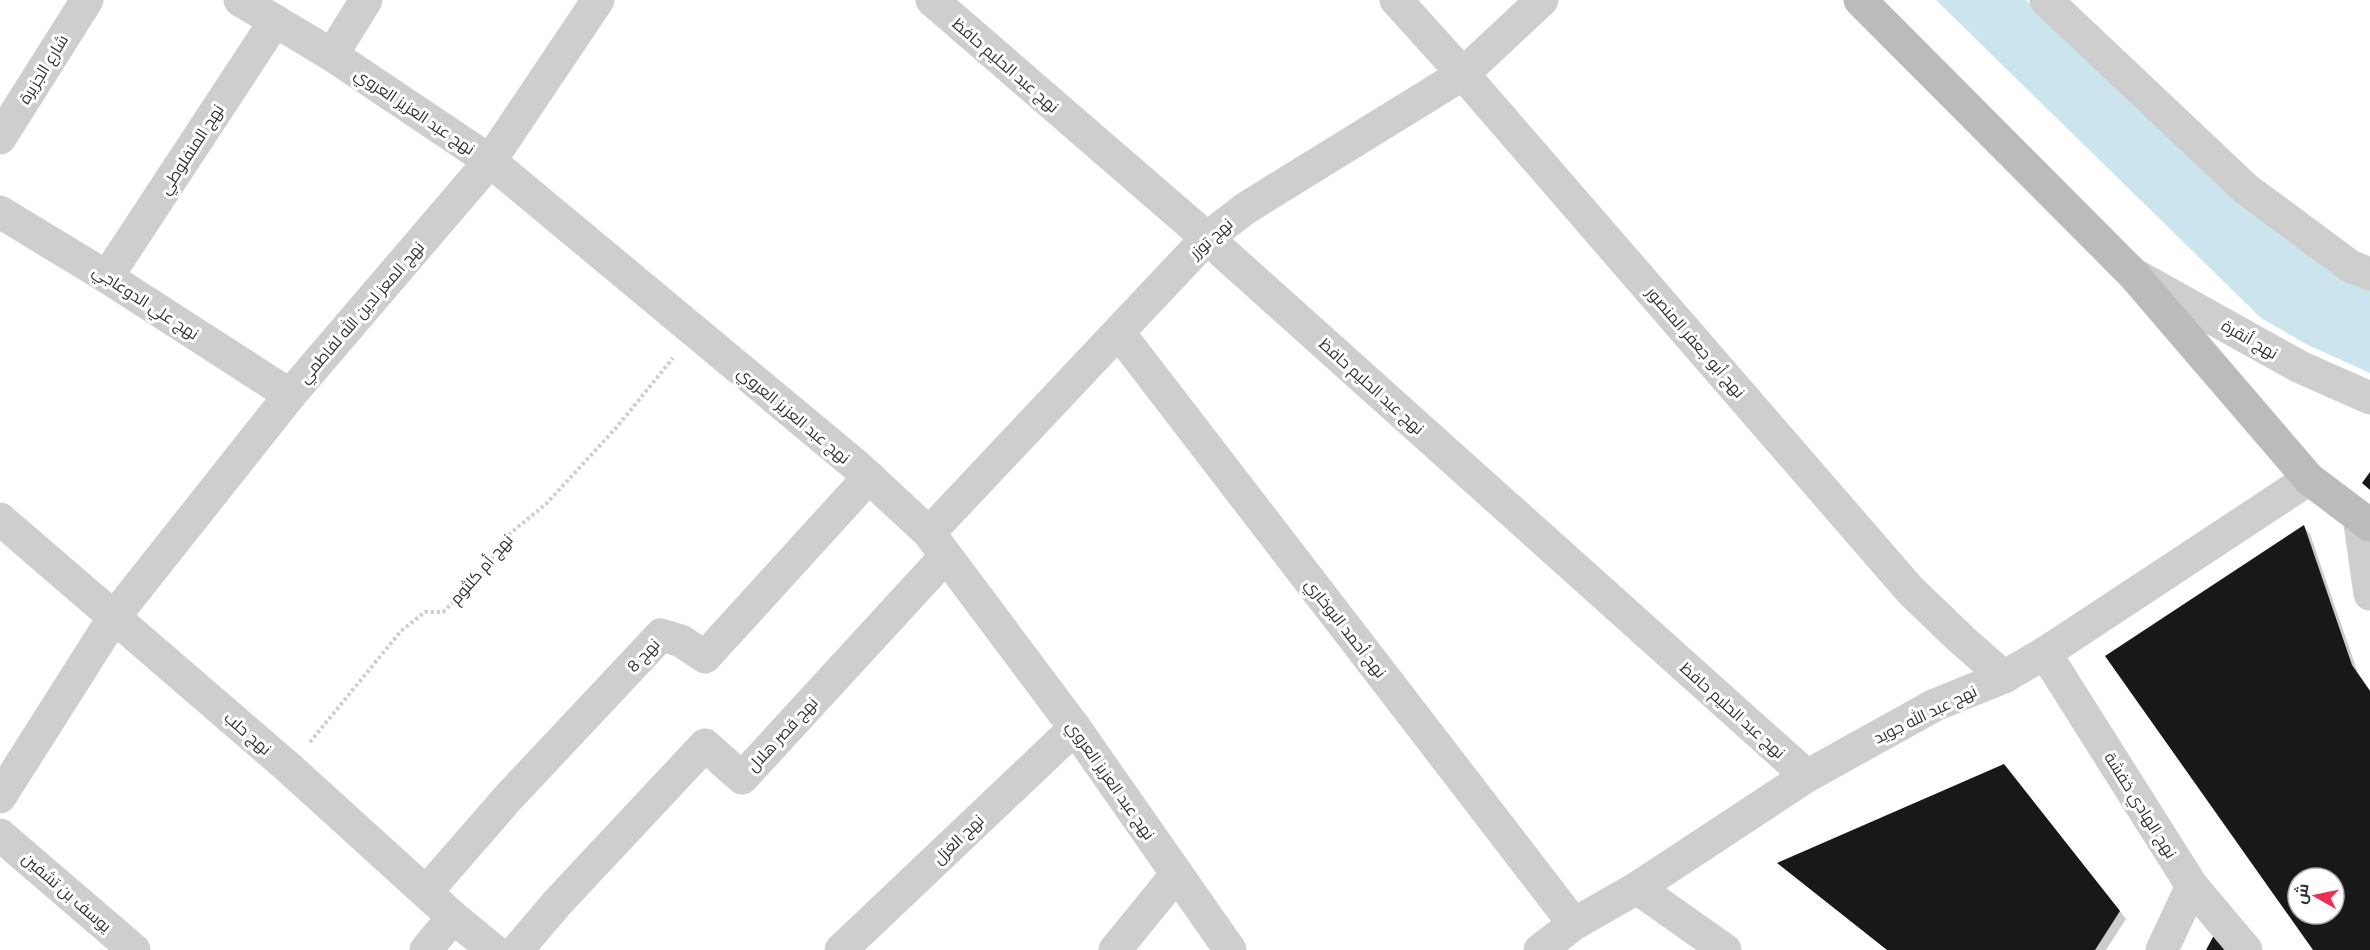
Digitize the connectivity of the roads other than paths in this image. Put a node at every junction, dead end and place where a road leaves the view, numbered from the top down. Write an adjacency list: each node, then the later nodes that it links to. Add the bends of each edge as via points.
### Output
1 (87, 0): 13 (street, شارع الجزيرة)
2 (240, 0): 10 (street, نهج عبد العزيز العروي)
3 (366, 0): 11 (street)
4 (598, 0): 15 (street, نهج المعز لدين الله لفاطمي)
5 (932, 0): 17 (street, نهج عبد الحليم حافظ)
6 (1396, 0): 12 (street, نهج أبو جعفر المنصور)
7 (1542, 0): 12 (street, نهج توزر)
8 (1860, 0): 18 (main road)
9 (2046, 0): 19 (street, via 2246,189 2350,266)
10 (275, 21): 11 (street, نهج عبد العزيز العروي); 20 (street, نهج المنفلوطي)
11 (332, 55): 15 (street, نهج عبد العزيز العروي)
12 (1463, 74): 17 (street, نهج توزر, via 1246,208); 32 (street, نهج أبو جعفر المنصور, via 1910,590)
13 (11, 96): 14 (street, شارع الجزيرة)
14 (0, 138)
15 (490, 161): 22 (street, نهج المعز لدين الله لفاطمي); 24 (street, نهج عبد العزيز العروي)
16 (0, 212): 20 (street, نهج علي الدوعاجي)
17 (1207, 238): 21 (street, نهج توزر); 34 (street, نهج عبد الحليم حافظ)
18 (2133, 274): 23 (street, نهج أنقرة, via 2300,367); 25 (main road)
19 (2370, 274)
20 (107, 277): 22 (street, نهج علي الدوعاجي)
21 (1119, 333): 28 (street, نهج توزر); 42 (street, نهج أحمد البوخاري)
22 (290, 395): 30 (street, نهج المعز لدين الله لفاطمي)
23 (2370, 398)
24 (869, 477): 28 (street, نهج عبد العزيز العروي); 40 (street, نهج 8, via 705,657 681,641 661,635 507,799)
25 (2309, 479): 27 (main road); 31 (street, نهج عبد الله جويد)
26 (0, 519): 30 (street, نهج حلب)
27 (2365, 521): 29 (street)
28 (938, 544): 33 (street, نهج عبد العزيز العروي); 46 (street, نهج قصر هلال, via 742,778 705,745)
29 (2370, 594)
30 (114, 617): 35 (street, نهج المعز لدين الله لفاطمي); 40 (street, نهج حلب)
31 (2045, 653): 32 (street, نهج عبد الله جويد); 38 (street, نهج الهادي خفشة)
32 (2004, 677): 34 (street, نهج عبد الله جويد, via 1935,705)
33 (1075, 728): 37 (street, نهج عبد العزيز العروي); 47 (street, نهج الغزل)
34 (1807, 776): 39 (street, نهج عبد الله جويد)
35 (0, 797)
36 (0, 835): 43 (street, يوسف بن تشفين)
37 (1177, 874): 48 (street); 49 (street, نهج عبد العزيز العروي)
38 (2192, 886): 52 (street); 53 (street, نهج الهادي خفشة)
39 (1637, 888): 42 (street, نهج عبد الله جويد); 51 (street)
40 (427, 891): 41 (street, نهج حلب)
41 (453, 917): 44 (street); 45 (street, نهج حلب)
42 (1574, 924): 50 (street, نهج عبد الله جويد)
43 (135, 950)
44 (426, 950)
45 (493, 950)
46 (517, 950)
47 (842, 950)
48 (1115, 950)
49 (1230, 950)
50 (1540, 950)
51 (1725, 950)
52 (2162, 950)
53 (2246, 950)

